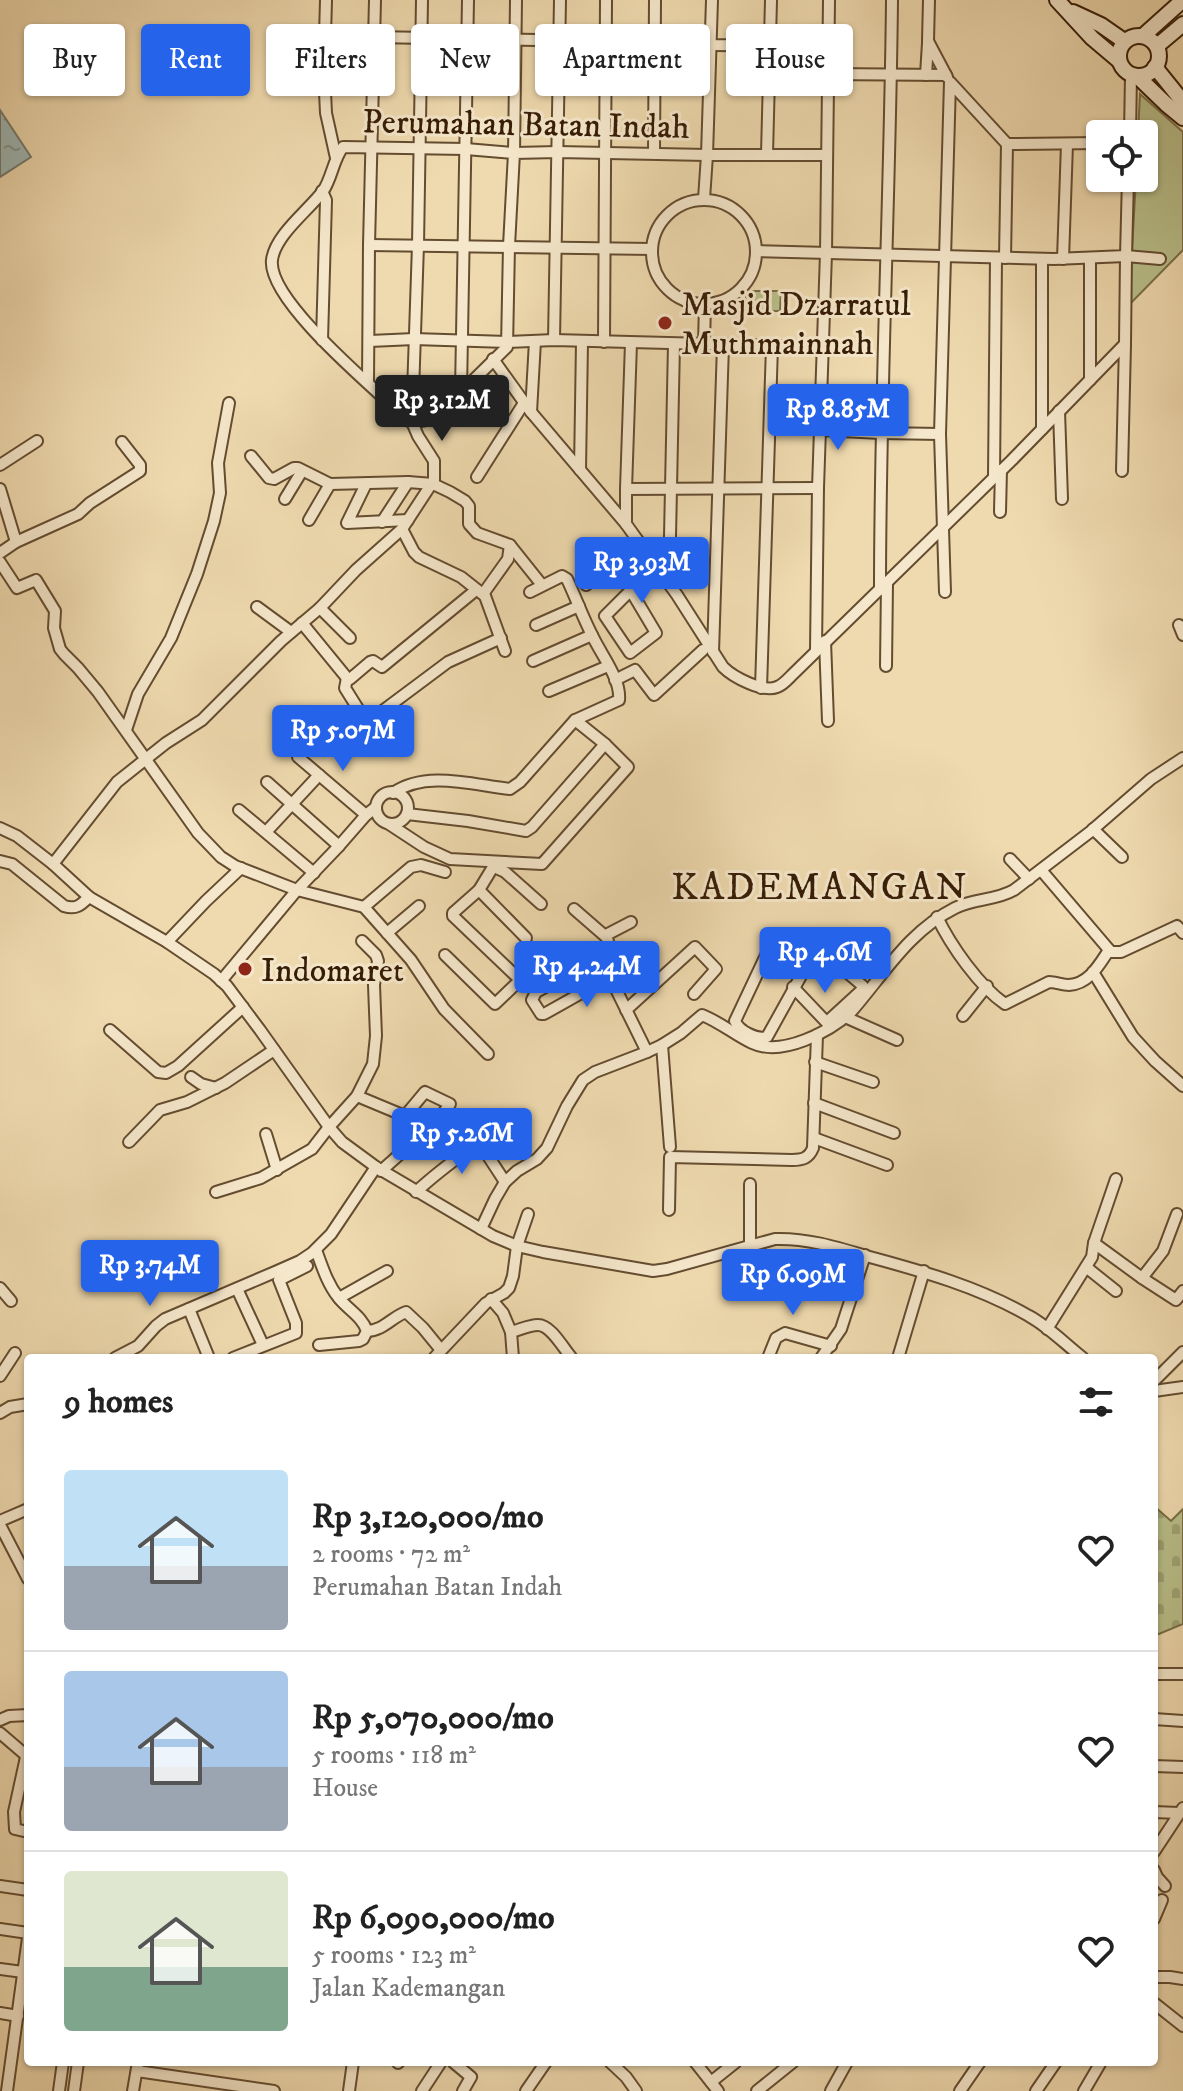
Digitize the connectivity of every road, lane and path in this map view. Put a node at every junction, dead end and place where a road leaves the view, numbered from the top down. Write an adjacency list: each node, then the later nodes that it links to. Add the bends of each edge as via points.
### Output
1 (326, 0): 64 (street, via 326,113)
2 (375, 0): 16 (street)
3 (422, 0): 17 (street)
4 (468, 0): 18 (street)
5 (516, 0): 19 (street)
6 (560, 0): 20 (street)
7 (606, 0): 21 (street)
8 (655, 0): 22 (street)
9 (712, 0): 29 (street)
10 (771, 0): 23 (street)
11 (829, 0): 24 (street)
12 (892, 0): 35 (street)
13 (929, 0): 27 (street)
14 (1183, 0): 26 (main road)
15 (1062, 4): 28 (main road); 32 (main road)
16 (374, 24)
17 (421, 24)
18 (467, 24)
19 (516, 24)
20 (559, 24)
21 (606, 24)
22 (654, 24)
23 (770, 24)
24 (828, 24)
25 (1183, 24): 31 (main road)
26 (1143, 36): 28 (main road); 31 (main road)
27 (928, 41): 36 (street); 38 (street)
28 (1124, 41): 32 (main road)
29 (711, 45): 30 (street); 62 (street)
30 (726, 45)
31 (1157, 46): 33 (main road)
32 (1118, 60): 37 (main road)
33 (1155, 67): 37 (main road); 48 (main road)
34 (853, 74): 35 (street)
35 (891, 75): 36 (street); 77 (street)
36 (926, 75): 38 (street)
37 (1134, 75): 49 (main road); 50 (street)
38 (948, 78): 52 (street); 79 (street)
39 (372, 96): 54 (street)
40 (420, 96): 55 (street)
41 (466, 96): 56 (street)
42 (515, 96): 58 (street)
43 (559, 96): 57 (street)
44 (606, 96): 59 (street)
45 (654, 96): 60 (street)
46 (768, 96): 61 (street)
47 (828, 96): 63 (street)
48 (1183, 102)
49 (1183, 118)
50 (1131, 120)
51 (1086, 143): 53 (street)
52 (1007, 144): 53 (street); 80 (street)
53 (1067, 144): 83 (street)
54 (371, 147): 55 (street, Perumahan Batan Indah); 64 (street, Perumahan Batan Indah, via 343,147); 68 (street)
55 (419, 149): 56 (street, Perumahan Batan Indah); 69 (street)
56 (466, 149): 58 (street, Perumahan Batan Indah); 70 (street)
57 (558, 152): 58 (street, Perumahan Batan Indah); 59 (street, Perumahan Batan Indah); 72 (street)
58 (514, 153): 71 (street)
59 (605, 153): 60 (street, Perumahan Batan Indah); 73 (street)
60 (654, 153): 62 (street, Perumahan Batan Indah)
61 (767, 154): 62 (street, Perumahan Batan Indah); 63 (street, Perumahan Batan Indah)
62 (707, 155): 67 (street)
63 (827, 155): 76 (street)
64 (336, 158): 65 (street, Perumahan Batan Indah)
65 (322, 191): 87 (street); 87 (street, Perumahan Batan Indah, via 276,248 272,261 291,306)
66 (1128, 192): 78 (street)
67 (704, 199): 74 (street, via 675,209 663,220); 75 (street, via 735,209 754,235)
68 (369, 245): 69 (street); 89 (street)
69 (418, 245): 70 (street); 86 (street)
70 (463, 246): 71 (street); 90 (street)
71 (509, 246): 72 (street); 95 (street)
72 (556, 247): 73 (street); 88 (street)
73 (604, 249): 74 (street); 93 (street)
74 (652, 249): 85 (street, via 659,278 669,290)
75 (756, 251): 76 (street); 85 (street, via 748,280 738,291)
76 (826, 253): 77 (street); 101 (street)
77 (887, 256): 79 (street); 112 (street)
78 (1126, 256): 81 (street); 84 (street); 98 (street)
79 (945, 257): 80 (street); 113 (street)
80 (1001, 258): 82 (street); 121 (street)
81 (1090, 258): 83 (street); 103 (street)
82 (1042, 259): 83 (street); 110 (street)
83 (1063, 259)
84 (1160, 259)
85 (705, 304): 97 (street)
86 (414, 339): 89 (street); 90 (street); 109 (street)
87 (322, 340): 104 (street, Perumahan Batan Indah)
88 (554, 340): 91 (street); 92 (street)
89 (370, 341): 104 (street)
90 (461, 341): 95 (street); 105 (street)
91 (535, 341): 95 (street); 107 (street)
92 (582, 342): 93 (street); 118 (street)
93 (604, 342): 94 (street)
94 (631, 343): 96 (street); 132 (street)
95 (507, 344): 102 (street)
96 (674, 344): 97 (street); 127 (street)
97 (704, 344): 99 (street)
98 (1125, 344): 103 (street); 120 (street)
99 (723, 345): 100 (street); 128 (street)
100 (772, 346): 101 (street); 129 (street)
101 (824, 347): 111 (street)
102 (493, 359): 105 (street); 107 (street)
103 (1090, 380): 108 (street)
104 (368, 382): 109 (street, Perumahan Batan Indah)
105 (461, 391): 109 (street, via 436,416)
106 (229, 403): 177 (street, via 218,463 220,493 206,548 171,638 138,694)
107 (528, 408): 118 (street); 122 (street)
108 (1059, 411): 110 (street); 134 (street)
109 (412, 422): 123 (street, via 434,461)
110 (1042, 429): 121 (street)
111 (821, 430): 112 (street); 130 (street)
112 (881, 433): 113 (street); 150 (street)
113 (940, 434): 140 (street)
114 (37, 441): 117 (street)
115 (122, 442): 141 (street, via 140,471 78,514)
116 (251, 456): 119 (street, via 269,478 294,468)
117 (0, 465)
118 (580, 470): 139 (street)
119 (302, 471): 125 (street); 133 (street)
120 (1122, 471)
121 (997, 473): 135 (street); 140 (street)
122 (477, 477)
123 (434, 479): 124 (street); 138 (street); 143 (street, via 465,501 469,524 477,533)
124 (408, 482): 126 (street); 137 (street)
125 (330, 484): 126 (street); 136 (street)
126 (366, 484): 137 (street, via 347,523)
127 (672, 488): 128 (street); 132 (street); 147 (street)
128 (719, 488): 129 (street); 167 (street)
129 (769, 488): 130 (street); 173 (street)
130 (818, 488): 165 (street)
131 (0, 489): 141 (street)
132 (626, 489): 139 (street)
133 (285, 499)
134 (1062, 499)
135 (1000, 512)
136 (309, 520)
137 (382, 522): 138 (street)
138 (405, 524): 152 (street, via 419,557); 157 (street)
139 (626, 524): 142 (street)
140 (942, 528): 150 (street); 154 (street)
141 (16, 542): 144 (street)
142 (639, 542): 146 (street); 149 (street)
143 (510, 545): 148 (street); 152 (street, via 508,559)
144 (0, 553)
145 (0, 562): 177 (street, via 17,588 36,580 55,611 60,649)
146 (656, 565): 147 (street); 151 (street)
147 (669, 584): 167 (street)
148 (542, 585): 153 (street); 155 (street, via 565,577)
149 (586, 585)
150 (884, 586): 164 (street); 170 (street)
151 (631, 591): 151 (street, via 656,633 630,653 605,616)
152 (479, 592): 163 (street); 171 (street, via 382,667 373,661)
153 (530, 592)
154 (945, 592)
155 (579, 606): 159 (street); 161 (street)
156 (257, 607): 160 (street)
157 (320, 608): 158 (street); 162 (street)
158 (302, 623): 160 (street); 171 (street)
159 (536, 625)
160 (291, 632): 181 (street, via 202,720)
161 (592, 635): 168 (street); 169 (street)
162 (350, 638)
163 (501, 638): 166 (street); 171 (street, via 448,662 369,721 345,688)
164 (825, 641): 165 (street); 176 (street)
165 (816, 650): 173 (street, via 781,685)
166 (505, 651)
167 (708, 651): 172 (street, via 653,695 635,670); 173 (street, via 728,672)
168 (533, 661)
169 (608, 666): 172 (street); 174 (street)
170 (886, 666)
171 (347, 678)
172 (615, 680): 175 (street, via 619,700)
173 (761, 688)
174 (549, 691)
175 (575, 720): 178 (street); 184 (street, via 510,789 454,781 406,784)
176 (828, 721)
177 (126, 730): 181 (street)
178 (605, 744): 188 (street, via 526,831); 199 (street, via 627,768 549,858 541,865)
179 (298, 757): 182 (street)
180 (1183, 758): 192 (street)
181 (145, 760): 198 (street, via 117,782); 200 (street, via 198,833 227,862)
182 (319, 775): 185 (street); 189 (street)
183 (267, 782): 185 (street)
184 (393, 793): 186 (street, via 382,796); 188 (street, via 405,800)
185 (292, 804): 193 (street); 194 (street)
186 (376, 807): 189 (street); 190 (street)
187 (239, 810): 193 (street)
188 (407, 814): 190 (street)
189 (366, 815): 194 (street)
190 (389, 824): 199 (street, via 442,857)
191 (0, 828): 198 (street)
192 (1093, 829): 195 (street); 201 (street)
193 (266, 832): 203 (street)
194 (339, 846): 203 (street)
195 (1122, 857)
196 (1010, 859): 204 (street)
197 (0, 861): 207 (street, via 12,864 71,909)
198 (53, 864): 207 (street)
199 (495, 865): 206 (street); 208 (street)
200 (241, 868): 205 (street); 219 (street)
201 (1041, 870): 204 (street); 221 (street)
202 (445, 872): 210 (street, via 411,867)
203 (314, 873): 205 (street)
204 (1029, 879): 212 (street, via 1001,897 966,903)
205 (297, 890): 210 (street); 224 (street)
206 (479, 890): 217 (street); 222 (street, via 453,916 518,982 495,1004)
207 (89, 897): 219 (street)
208 (541, 904)
209 (419, 906): 215 (street)
210 (364, 907): 215 (street)
211 (574, 909): 216 (street)
212 (937, 917): 225 (street, via 952,945); 231 (street, via 912,937)
213 (631, 922): 216 (street)
214 (1181, 927): 221 (street, via 1121,952)
215 (387, 933): 239 (street, via 444,1009)
216 (605, 936): 229 (street, via 609,952 536,992 532,1000 544,1014 610,977)
217 (526, 938)
218 (362, 941): 245 (street, via 378,961 376,1050)
219 (167, 942): 224 (street)
220 (817, 947): 226 (street); 226 (street, via 776,934 736,1015 736,1025 766,1038); 232 (street, via 864,987)
221 (1109, 950): 223 (street)
222 (445, 955)
223 (1093, 972): 225 (street, via 1070,985 1049,982 1005,1004); 243 (street, via 1133,1037)
224 (221, 981): 228 (street)
225 (987, 986): 230 (street)
226 (793, 987): 232 (street)
227 (694, 994): 229 (street, via 716,969 695,947)
228 (243, 1007): 233 (street, via 166,1073 158,1072); 237 (street)
229 (626, 1010): 238 (street)
230 (963, 1016)
231 (845, 1017): 232 (street); 235 (street)
232 (830, 1025): 234 (street)
233 (110, 1030)
234 (817, 1035): 236 (street, via 766,1047 702,1015); 240 (street)
235 (897, 1040)
236 (662, 1045): 238 (street); 252 (street)
237 (274, 1050): 244 (street); 247 (street)
238 (647, 1052): 257 (street, via 583,1080 542,1155)
239 (488, 1054)
240 (815, 1062): 242 (street); 246 (street)
241 (191, 1077): 244 (street)
242 (873, 1082)
243 (1183, 1086)
244 (216, 1088): 251 (street, via 160,1110)
245 (357, 1096): 247 (street); 254 (street, via 405,1116 425,1092 450,1104)
246 (814, 1103): 248 (street); 250 (street)
247 (329, 1127): 254 (street); 255 (street, via 312,1149)
248 (894, 1133)
249 (266, 1134): 255 (street)
250 (814, 1138): 253 (street); 261 (street, via 811,1152 801,1160 670,1157)
251 (129, 1142)
252 (670, 1147)
253 (887, 1165)
254 (378, 1169): 260 (street); 268 (street)
255 (277, 1170): 259 (street)
256 (1116, 1179): 265 (street)
257 (505, 1182): 260 (street, via 479,1142); 264 (street)
258 (750, 1184): 266 (street)
259 (216, 1192)
260 (416, 1192): 264 (street)
261 (669, 1210)
262 (528, 1214): 267 (street)
263 (1177, 1214): 274 (street, via 1163,1251)
264 (481, 1229): 267 (street)
265 (1094, 1243): 271 (street); 274 (street)
266 (750, 1245): 267 (street, via 653,1271); 269 (street, via 791,1238)
267 (517, 1246): 280 (street, via 509,1288)
268 (316, 1250): 279 (street); 282 (street)
269 (865, 1255): 273 (street); 288 (street)
270 (307, 1266): 286 (street, via 279,1280 296,1333)
271 (1086, 1267): 276 (street); 283 (street)
272 (387, 1271): 279 (street)
273 (924, 1271): 283 (street, via 992,1297); 299 (street)
274 (1142, 1278): 277 (street, via 1176,1300)
275 (0, 1288): 281 (street)
276 (1116, 1291)
277 (1183, 1291)
278 (239, 1293): 286 (street)
279 (339, 1298): 284 (street)
280 (491, 1299): 285 (street); 294 (street)
281 (11, 1301)
282 (189, 1309): 291 (street, via 160,1322); 292 (street)
283 (1047, 1329): 300 (street)
284 (367, 1331): 287 (street, via 359,1341); 294 (street, via 406,1312)
285 (511, 1332): 295 (street); 296 (street, via 543,1326)
286 (263, 1345): 293 (street)
287 (319, 1345)
288 (831, 1346): 297 (street, via 785,1333 776,1338); 298 (street)
289 (1183, 1352): 302 (street)
290 (15, 1353): 301 (street)
291 (123, 1354)
292 (207, 1354)
293 (242, 1354)
294 (438, 1354)
295 (513, 1354)
296 (568, 1354)
297 (770, 1354)
298 (824, 1354)
299 (899, 1354)
300 (1078, 1354)
301 (0, 1376)
302 (1158, 1377)
303 (1183, 1387): 304 (street)
304 (1158, 1390)
305 (24, 1405): 306 (street)
306 (0, 1413)
307 (24, 1511): 308 (street)
308 (0, 1523): 310 (street)
309 (24, 1549): 310 (street)
310 (15, 1553): 311 (street)
311 (24, 1571)
312 (1158, 1674): 313 (street)
313 (1183, 1674)
314 (24, 1715): 316 (street)
315 (1158, 1719): 317 (street)
316 (0, 1720)
317 (1183, 1721)
318 (0, 1733): 319 (street)
319 (24, 1754)
320 (1158, 1766): 321 (street)
321 (1183, 1767)
322 (24, 1770): 325 (street, via 14,1815 15,1829)
323 (1181, 1810): 324 (street); 326 (street)
324 (1158, 1812)
325 (24, 1831)
326 (1158, 1846)
327 (1158, 1878): 329 (street)
328 (0, 1886): 330 (street)
329 (1165, 1886)
330 (24, 1889)
331 (1162, 1900): 332 (street)
332 (1158, 1910)
333 (0, 1929): 334 (street)
334 (24, 1935)
335 (24, 1965): 337 (street)
336 (0, 1969): 337 (street)
337 (23, 1972): 342 (street)
338 (1158, 1977): 339 (street)
339 (1183, 1979)
340 (1158, 2006): 343 (street)
341 (0, 2013): 342 (street)
342 (18, 2016): 345 (street)
343 (1183, 2026)
344 (0, 2055): 345 (street)
345 (13, 2057): 362 (street)
346 (62, 2066): 363 (street)
347 (77, 2066): 364 (street)
348 (137, 2066): 365 (street); 366 (street)
349 (352, 2066): 367 (street)
350 (438, 2066): 368 (street)
351 (458, 2066): 369 (street, via 471,2077)
352 (543, 2066): 370 (street)
353 (614, 2066): 371 (street)
354 (698, 2066): 361 (street)
355 (733, 2066): 361 (street)
356 (788, 2066): 372 (street)
357 (845, 2066): 373 (street)
358 (1053, 2066): 375 (street)
359 (1099, 2066): 376 (street)
360 (976, 2067): 374 (street)
361 (715, 2087)
362 (7, 2091)
363 (59, 2091)
364 (74, 2091)
365 (133, 2091)
366 (274, 2091)
367 (349, 2091)
368 (422, 2091)
369 (463, 2091)
370 (526, 2091)
371 (636, 2091)
372 (757, 2091)
373 (831, 2091)
374 (960, 2091)
375 (1036, 2091)
376 (1084, 2091)

